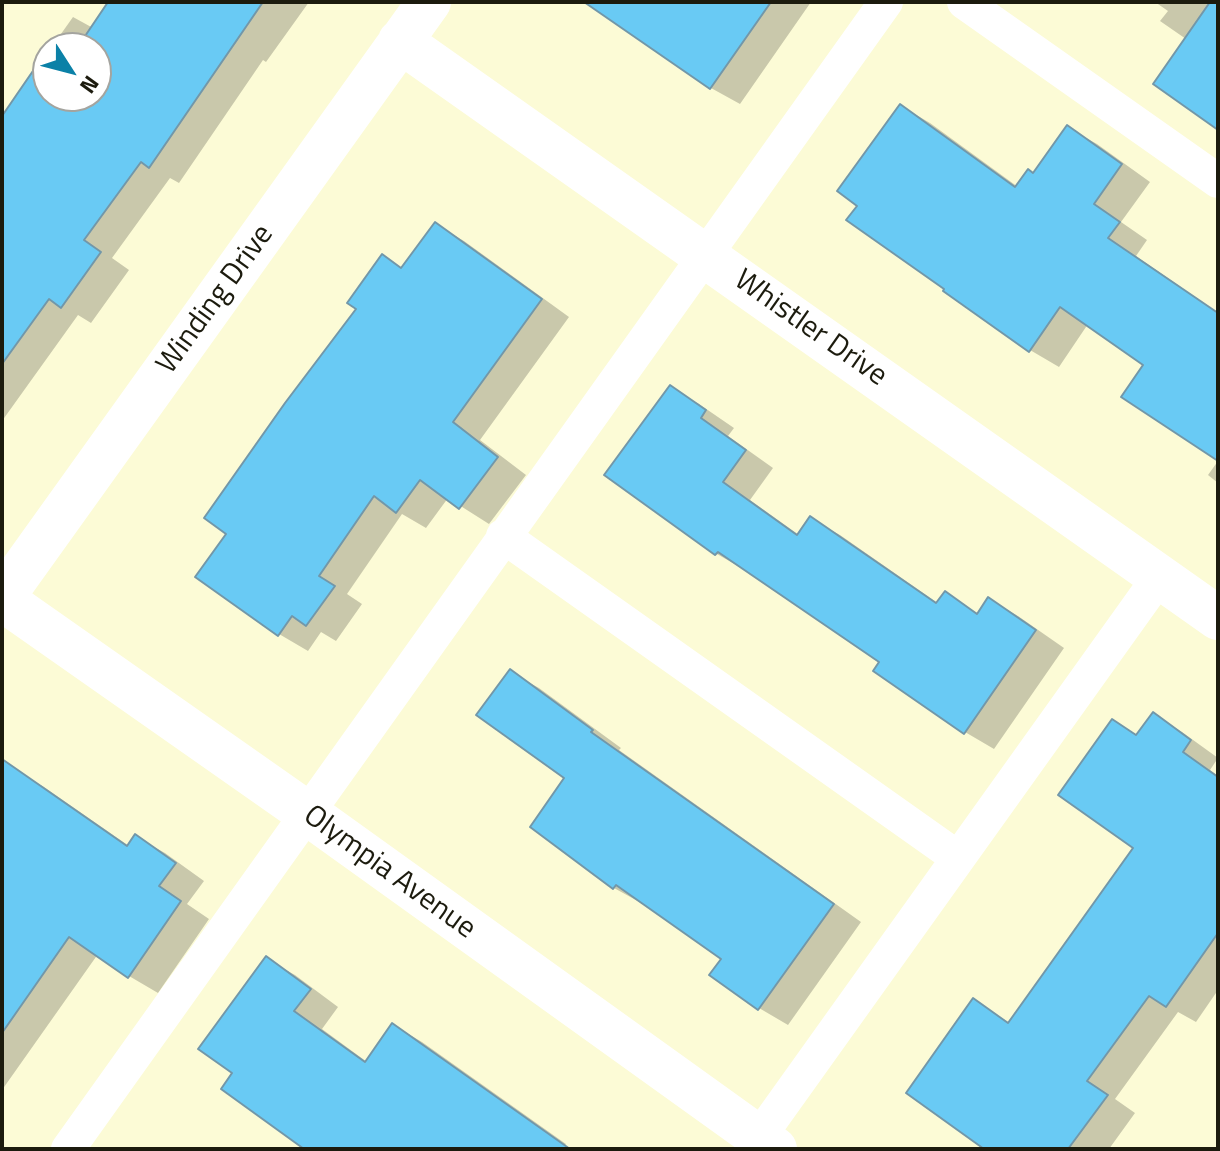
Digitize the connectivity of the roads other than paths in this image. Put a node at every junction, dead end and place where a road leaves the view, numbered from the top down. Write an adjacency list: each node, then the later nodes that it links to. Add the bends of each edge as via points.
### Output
1 (429, 2): 4 (street, Winding Drive)
2 (886, 2): 6 (lane)
3 (964, 2): 5 (lane)
4 (400, 41): 6 (street, Whistler Drive); 9 (street, Winding Drive)
5 (1218, 181)
6 (705, 254): 7 (lane); 8 (street, Whistler Drive)
7 (503, 536): 11 (lane); 12 (lane)
8 (1160, 576): 10 (street, Whistler Drive); 12 (lane)
9 (2, 599): 11 (street, Olympia Avenue)
10 (1218, 618)
11 (307, 813): 13 (street, Olympia Avenue); 14 (lane)
12 (958, 858): 13 (lane)
13 (767, 1143)
14 (68, 1149)

